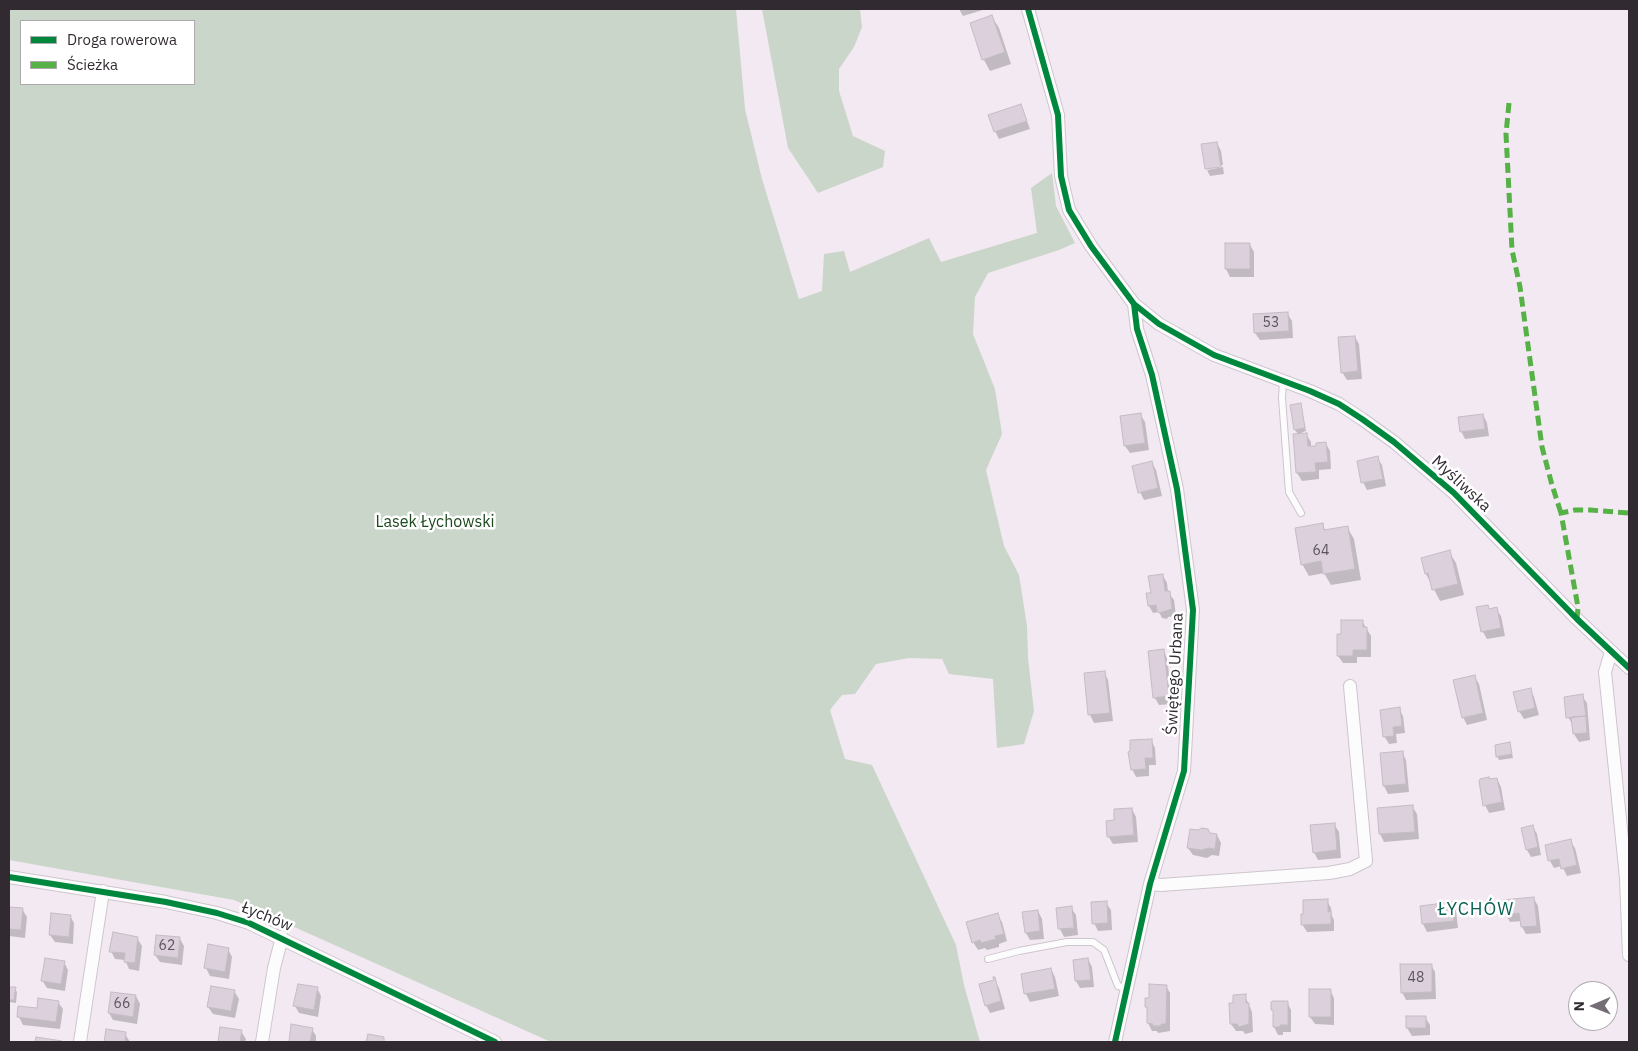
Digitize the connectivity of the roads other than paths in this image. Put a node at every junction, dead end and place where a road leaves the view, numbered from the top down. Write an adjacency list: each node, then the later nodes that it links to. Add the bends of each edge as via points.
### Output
1 (1028, 9): 2 (street, via 1058,115 1061,176 1070,210 1091,246)
2 (1134, 304): 3 (street, Myśliwska, via 1159,324 1214,355); 9 (street, Świętego Urbana, via 1137,329 1152,375 1177,488 1193,610 1184,771)
3 (1283, 381): 4 (lane, via 1289,492); 5 (street, Myśliwska, via 1339,404 1394,442 1454,493)
4 (1300, 513)
5 (1611, 652): 6 (street, Myśliwska); 12 (street, via 1606,672 1625,868)
6 (1629, 668)
7 (1350, 686): 9 (street, via 1366,862 1329,873)
8 (9, 877): 10 (street, Łychów)
9 (1150, 884): 14 (street, Świętego Urbana)
10 (103, 891): 11 (street, Łychów, via 217,913); 15 (street)
11 (282, 937): 16 (street, Łychów); 17 (street, Łychów)
12 (1629, 955)
13 (988, 959): 14 (lane, via 1067,942 1092,942 1104,950 1118,986)
14 (1127, 988): 18 (street, Świętego Urbana)
15 (80, 1042)
16 (262, 1042)
17 (495, 1042)
18 (1115, 1042)

